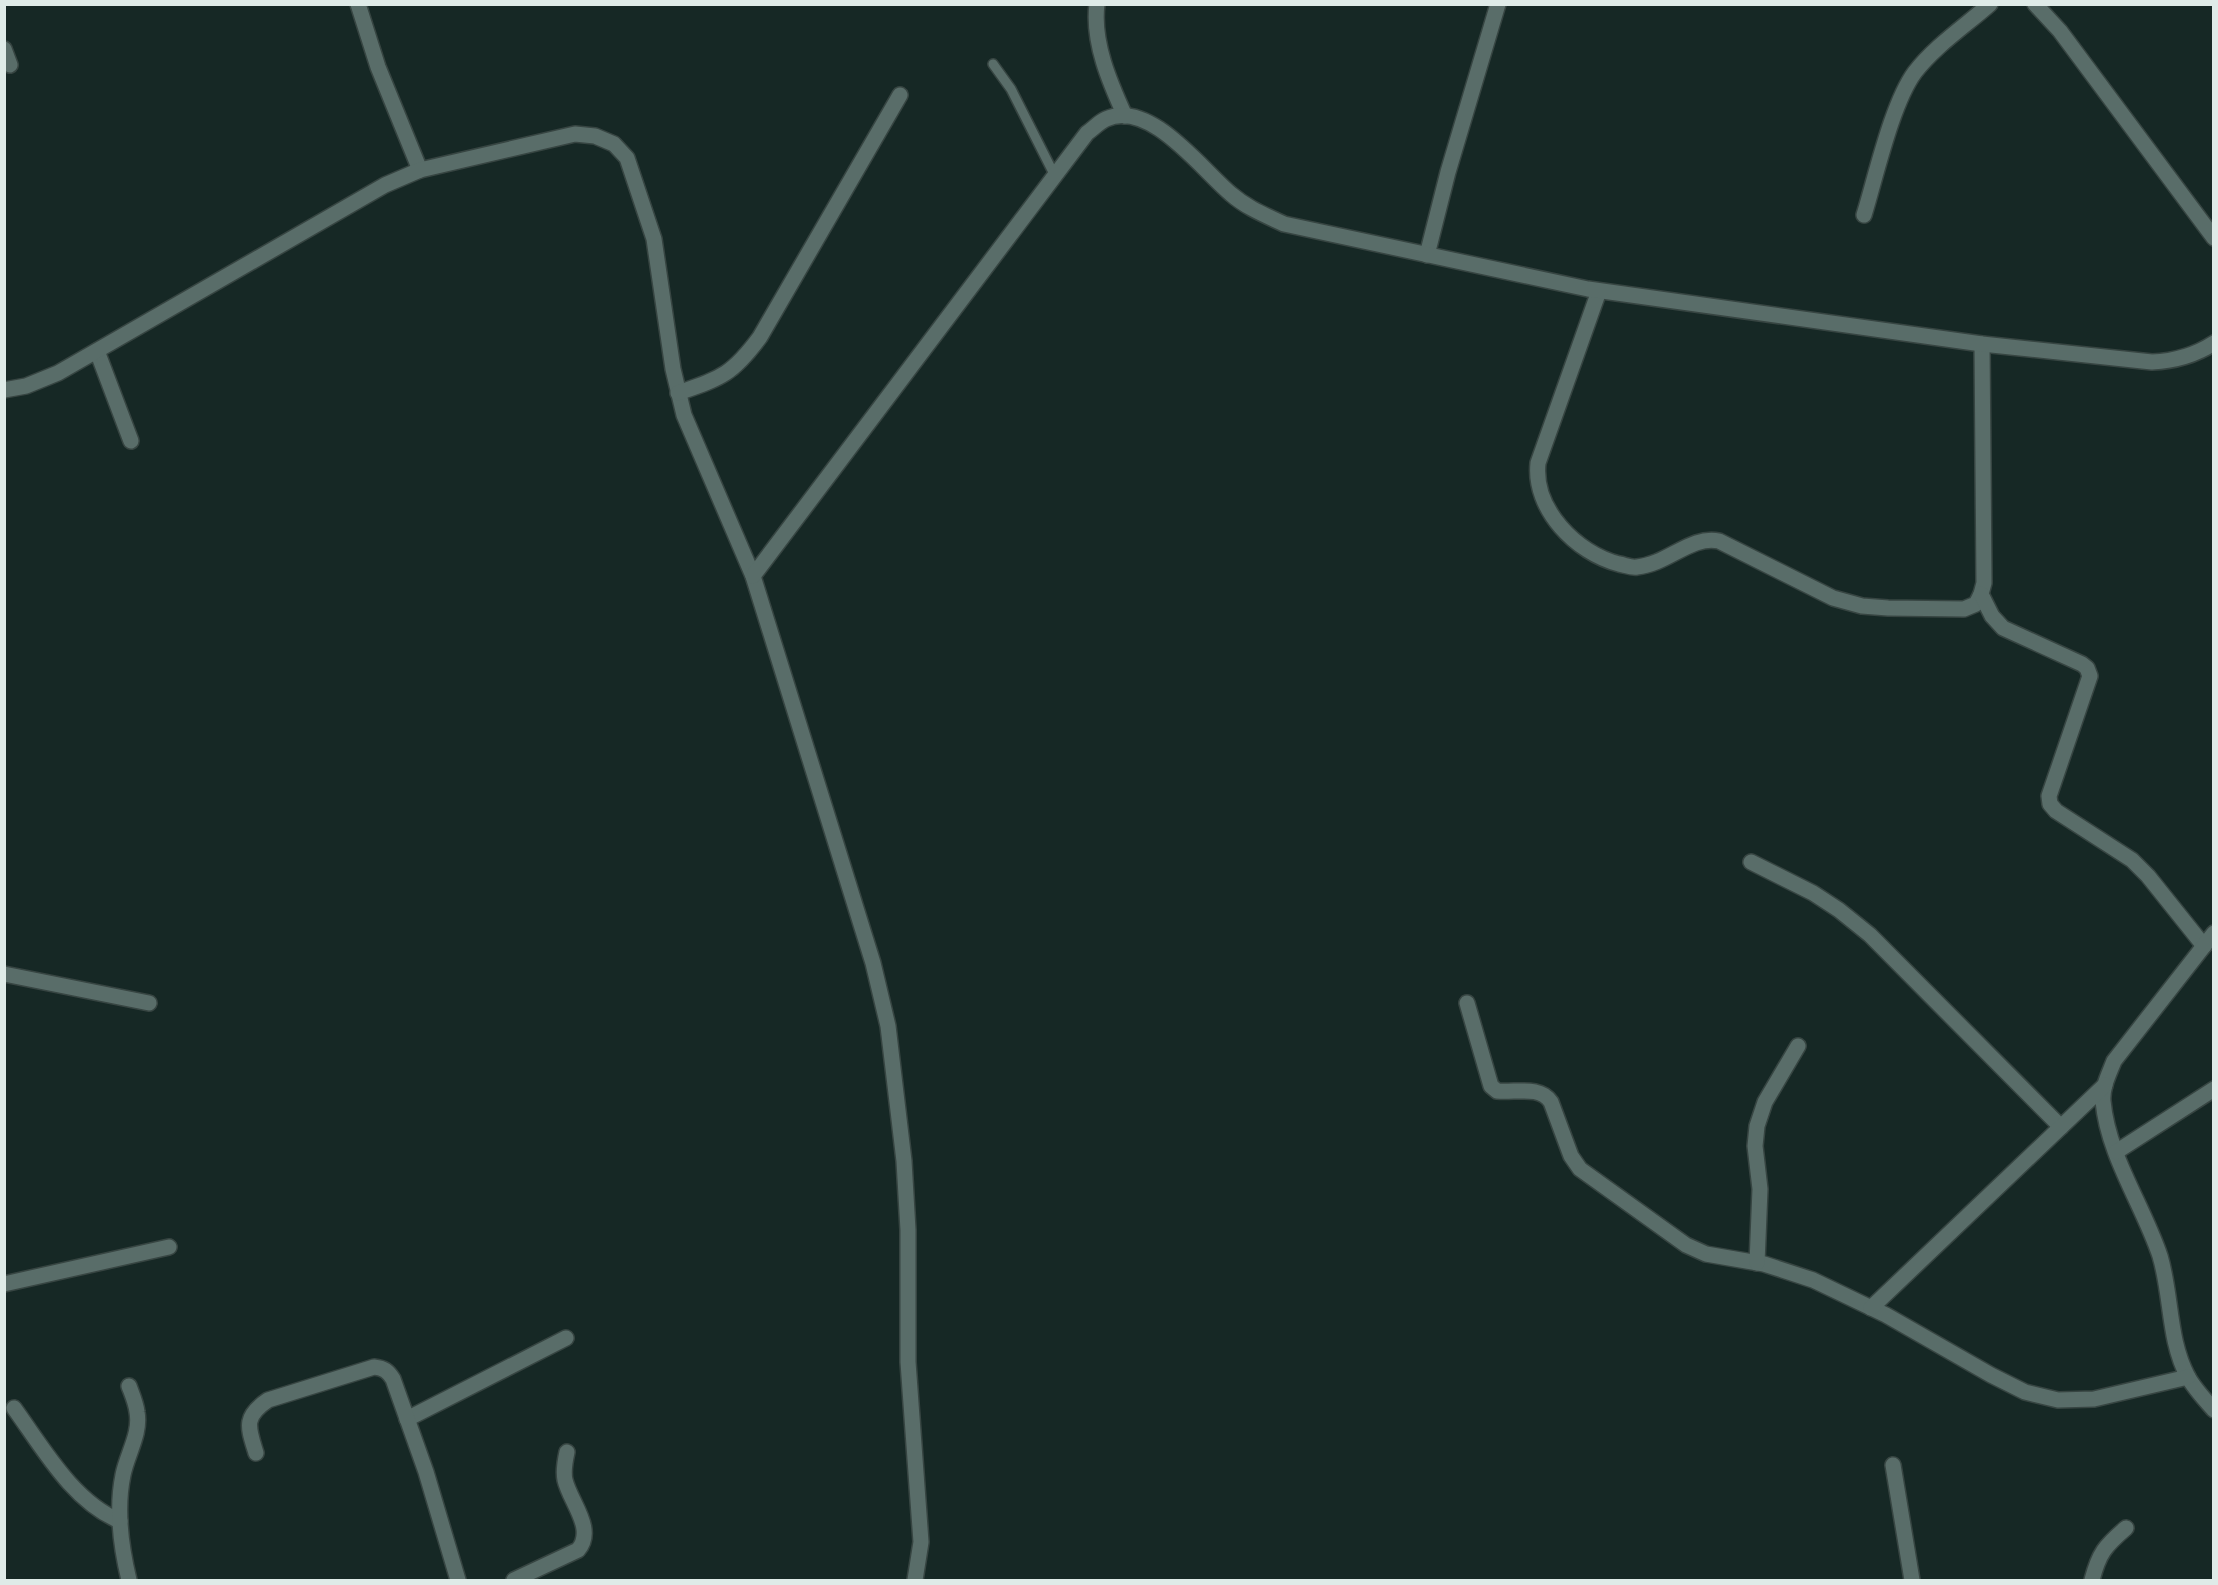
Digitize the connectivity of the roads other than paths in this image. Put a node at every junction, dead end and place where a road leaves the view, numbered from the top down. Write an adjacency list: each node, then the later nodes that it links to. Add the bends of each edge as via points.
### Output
1 (1097, 4): 10 (street, via 1100,48)
2 (1498, 4): 15 (street)
3 (1990, 4): 13 (street, via 1915,73 1902,96)
4 (2035, 4): 14 (street, via 2060,31)
5 (358, 5): 11 (street, via 378,67)
6 (4, 50): 8 (street)
7 (993, 64): 12 (lane, via 1008,83)
8 (10, 65)
9 (900, 94): 21 (street, via 760,337 731,371)
10 (1125, 116): 12 (street, via 1106,119 1087,133); 15 (street, via 1148,122 1172,138 1232,195 1255,211 1284,224)
11 (420, 170): 19 (street, via 385,185); 21 (street, via 575,134 595,136 614,144 627,158 654,239)
12 (1055, 177): 23 (street)
13 (1864, 214)
14 (2214, 238)
15 (1427, 255): 16 (street)
16 (1599, 291): 18 (street); 24 (street, via 1538,464 1541,494 1557,522 1576,542 1607,561 1635,567 1663,561 1699,541 1719,541 1833,598 1862,606 1964,609 1976,604)
17 (2214, 343): 18 (street, via 2189,356 2152,362)
18 (1982, 344): 24 (street)
19 (97, 351): 20 (street, via 58,373); 22 (street)
20 (4, 390)
21 (678, 393): 23 (street)
22 (130, 441)
23 (753, 576): 53 (street, via 873,963 888,1026 908,1230 908,1362 921,1542)
24 (1981, 594): 26 (street, via 1996,623 2082,664 2090,675 2049,796 2050,804 2132,860)
25 (1750, 862): 33 (street, via 1813,893 1870,935)
26 (2209, 939): 31 (street, via 2114,1061)
27 (4, 974): 28 (street)
28 (149, 1003)
29 (1467, 1003): 36 (street, via 1491,1086 1497,1091 1546,1095 1580,1169 1686,1245 1706,1254)
30 (1798, 1046): 36 (street, via 1765,1102 1757,1126)
31 (2105, 1085): 33 (street); 34 (street, via 2103,1100)
32 (2214, 1089): 34 (street)
33 (2061, 1127): 38 (street)
34 (2116, 1152): 40 (street, via 2159,1255 2177,1345)
35 (170, 1246): 37 (street)
36 (1757, 1263): 38 (street, via 1813,1280)
37 (4, 1284)
38 (1871, 1308): 40 (street, via 2025,1392 2058,1400 2094,1399)
39 (566, 1338): 44 (street)
40 (2188, 1377): 43 (street)
41 (129, 1386): 48 (street, via 138,1424 122,1476)
42 (14, 1408): 48 (street, via 88,1503)
43 (2214, 1410)
44 (406, 1419): 46 (street, via 388,1372 374,1367 268,1400 255,1408 250,1434); 51 (street)
45 (567, 1452): 52 (street, via 564,1477 584,1526 583,1544)
46 (256, 1453)
47 (1893, 1465): 54 (street)
48 (120, 1521): 50 (street)
49 (2126, 1528): 55 (street, via 2106,1545)
50 (129, 1581)
51 (458, 1581)
52 (513, 1581)
53 (915, 1581)
54 (1912, 1581)
55 (2092, 1581)

